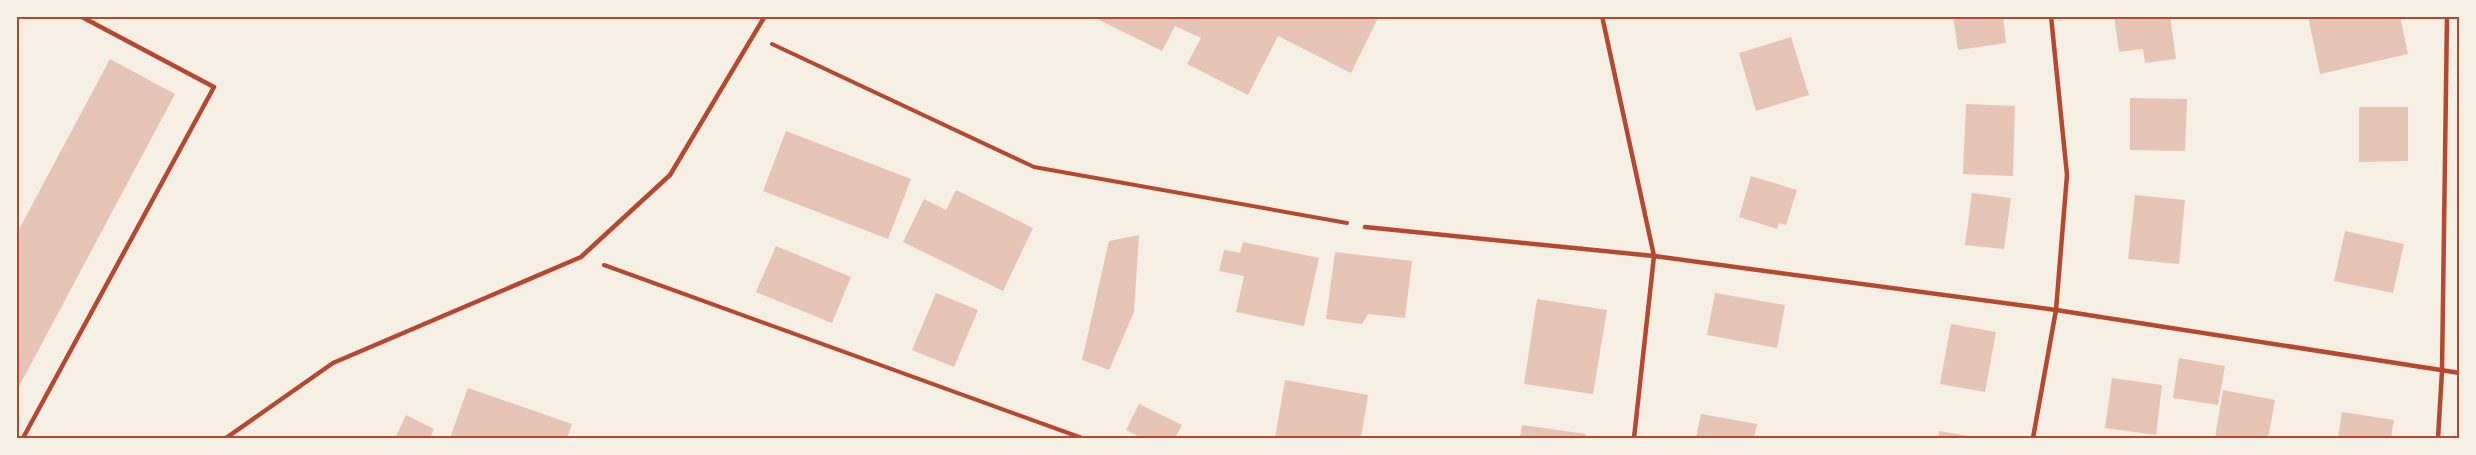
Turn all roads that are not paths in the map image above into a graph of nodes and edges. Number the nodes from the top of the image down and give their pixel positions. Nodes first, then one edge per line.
1 (80, 16) edge
2 (765, 16) edge
3 (1602, 16) edge
4 (2051, 16) edge
5 (2446, 16) edge
6 (1365, 227) road end
7 (1654, 255) junction
8 (2056, 310) junction
9 (2442, 371) junction
10 (2460, 373) edge
11 (23, 438) edge
12 (226, 438) edge
13 (1634, 438) edge
14 (2033, 438) edge
15 (2438, 438) edge

1 - 11 lane
2 - 12 lane
3 - 7 lane
4 - 8 lane
5 - 9 lane
6 - 7 lane
7 - 8 lane
7 - 13 lane
8 - 9 lane
8 - 14 lane
9 - 10 lane
9 - 15 lane

